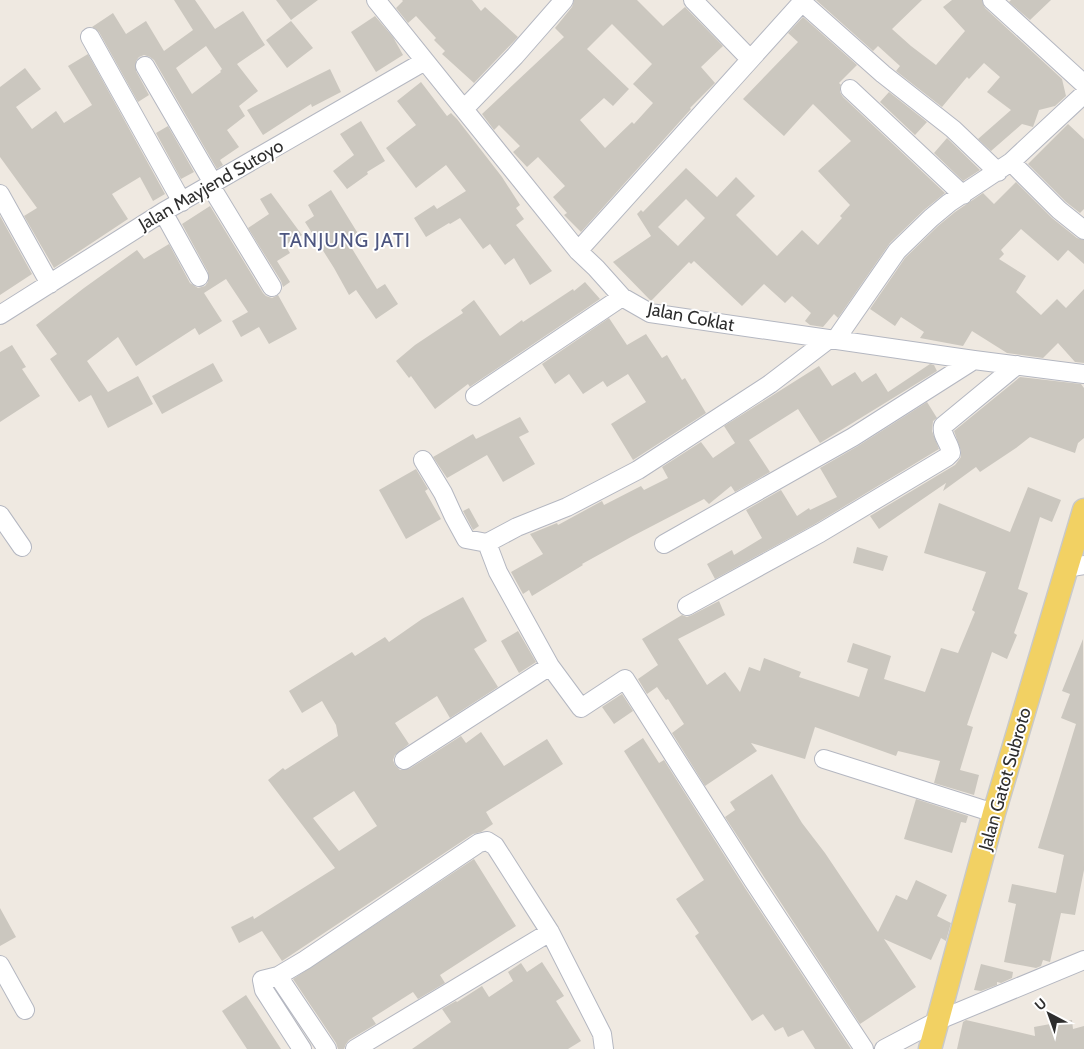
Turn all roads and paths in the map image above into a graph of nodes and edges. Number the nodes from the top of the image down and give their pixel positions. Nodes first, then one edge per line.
1 (376, 0) edge
2 (564, 0) edge
3 (693, 0) edge
4 (992, 0) edge
5 (803, 1) edge
6 (90, 37) dead end
7 (750, 59) junction
8 (424, 61) junction
9 (145, 66) dead end
10 (1084, 84) edge
11 (850, 89) dead end
12 (1084, 94) edge
13 (464, 109) junction
14 (1004, 167) junction
15 (212, 184) junction
16 (0, 194) edge
17 (963, 195) junction
18 (182, 202) junction
19 (163, 212) junction
20 (1084, 230) edge
21 (578, 251) junction
22 (199, 277) dead end
23 (50, 284) junction
24 (272, 287) dead end
25 (622, 297) junction
26 (0, 315) edge
27 (833, 339) junction
28 (974, 360) junction
29 (1017, 364) junction
30 (1084, 374) edge
31 (475, 396) dead end
32 (423, 460) dead end
33 (1084, 512) edge
34 (0, 515) edge
35 (487, 544) junction
36 (664, 544) dead end
37 (22, 548) dead end
38 (1076, 566) edge
39 (687, 606) dead end
40 (550, 666) junction
41 (824, 759) dead end
42 (404, 760) dead end
43 (994, 813) junction
44 (550, 932) junction
45 (1084, 960) edge
46 (0, 965) edge
47 (278, 976) junction
48 (25, 1010) dead end
49 (939, 1020) junction
50 (302, 1049) edge
51 (327, 1049) edge
52 (355, 1049) edge
53 (604, 1049) edge
54 (864, 1049) edge
55 (884, 1049) edge
56 (930, 1049) edge

1 - 8 street, Jalan Coklat
2 - 13 street
3 - 7 street
4 - 10 street
5 - 7 street
5 - 14 street
6 - 18 street
7 - 21 street
8 - 13 street, Jalan Coklat
8 - 15 street, Jalan Mayjend Sutoyo
9 - 15 street
11 - 17 street
12 - 14 street
13 - 21 street, Jalan Coklat
14 - 17 street
14 - 20 street
15 - 18 street, Jalan Mayjend Sutoyo
15 - 24 street
16 - 23 street
17 - 27 street
18 - 19 street, Jalan Mayjend Sutoyo
19 - 22 street
19 - 23 street, Jalan Mayjend Sutoyo
21 - 25 street, Jalan Coklat
23 - 26 street, Jalan Mayjend Sutoyo
25 - 27 street, Jalan Coklat
25 - 31 street
27 - 28 street, Jalan Coklat
27 - 35 street
28 - 29 street, Jalan Coklat
28 - 36 street
29 - 30 street, Jalan Coklat
29 - 39 street
32 - 35 street
33 - 38 main road, Jalan Gatot Subroto
34 - 37 street
35 - 40 street
38 - 43 main road, Jalan Gatot Subroto
40 - 42 street
40 - 54 street
41 - 43 street
43 - 49 main road, Jalan Gatot Subroto
44 - 47 street
44 - 52 street
44 - 53 street
45 - 49 street
46 - 48 street
47 - 50 street
47 - 51 street
49 - 55 street
49 - 56 main road, Jalan Gatot Subroto

